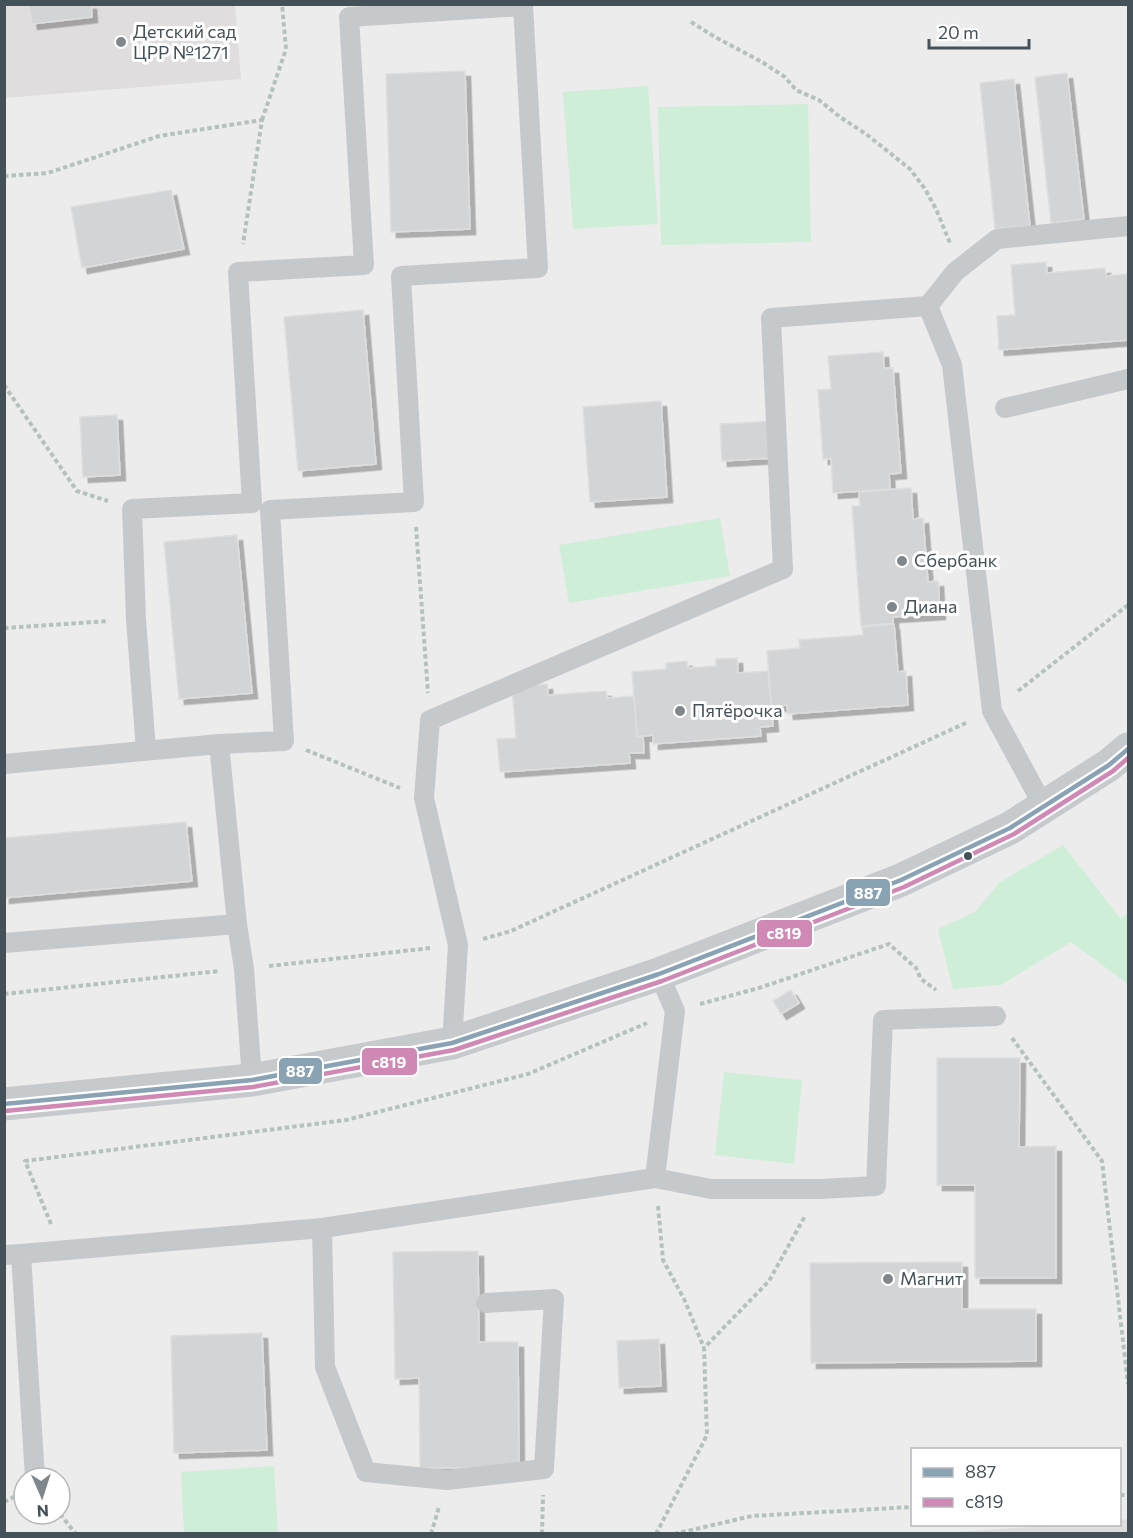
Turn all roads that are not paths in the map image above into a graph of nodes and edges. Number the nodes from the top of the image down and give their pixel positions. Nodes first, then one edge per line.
1 (527, 5) edge
2 (1128, 226) edge
3 (928, 306) junction
4 (1128, 379) edge
5 (1005, 408) dead end
6 (219, 744) junction
7 (1128, 749) edge
8 (146, 750) junction
9 (4, 764) edge
10 (1044, 807) junction
11 (237, 924) junction
12 (4, 943) edge
13 (659, 974) junction
14 (996, 1016) road end
15 (452, 1043) junction
16 (252, 1080) junction
17 (4, 1104) edge
18 (655, 1178) junction
19 (322, 1228) junction
20 (13, 1255) edge
21 (486, 1303) dead end
22 (34, 1466) edge

1 - 6 lane
1 - 8 lane
2 - 3 lane
3 - 10 lane
3 - 15 lane
4 - 5 lane
6 - 8 lane
6 - 11 lane
7 - 10 street
8 - 9 lane
10 - 13 street
11 - 12 lane
11 - 16 lane
13 - 15 street
13 - 18 lane
14 - 18 lane
15 - 16 street
16 - 17 street
18 - 19 lane
19 - 20 lane
19 - 21 lane
20 - 22 lane

